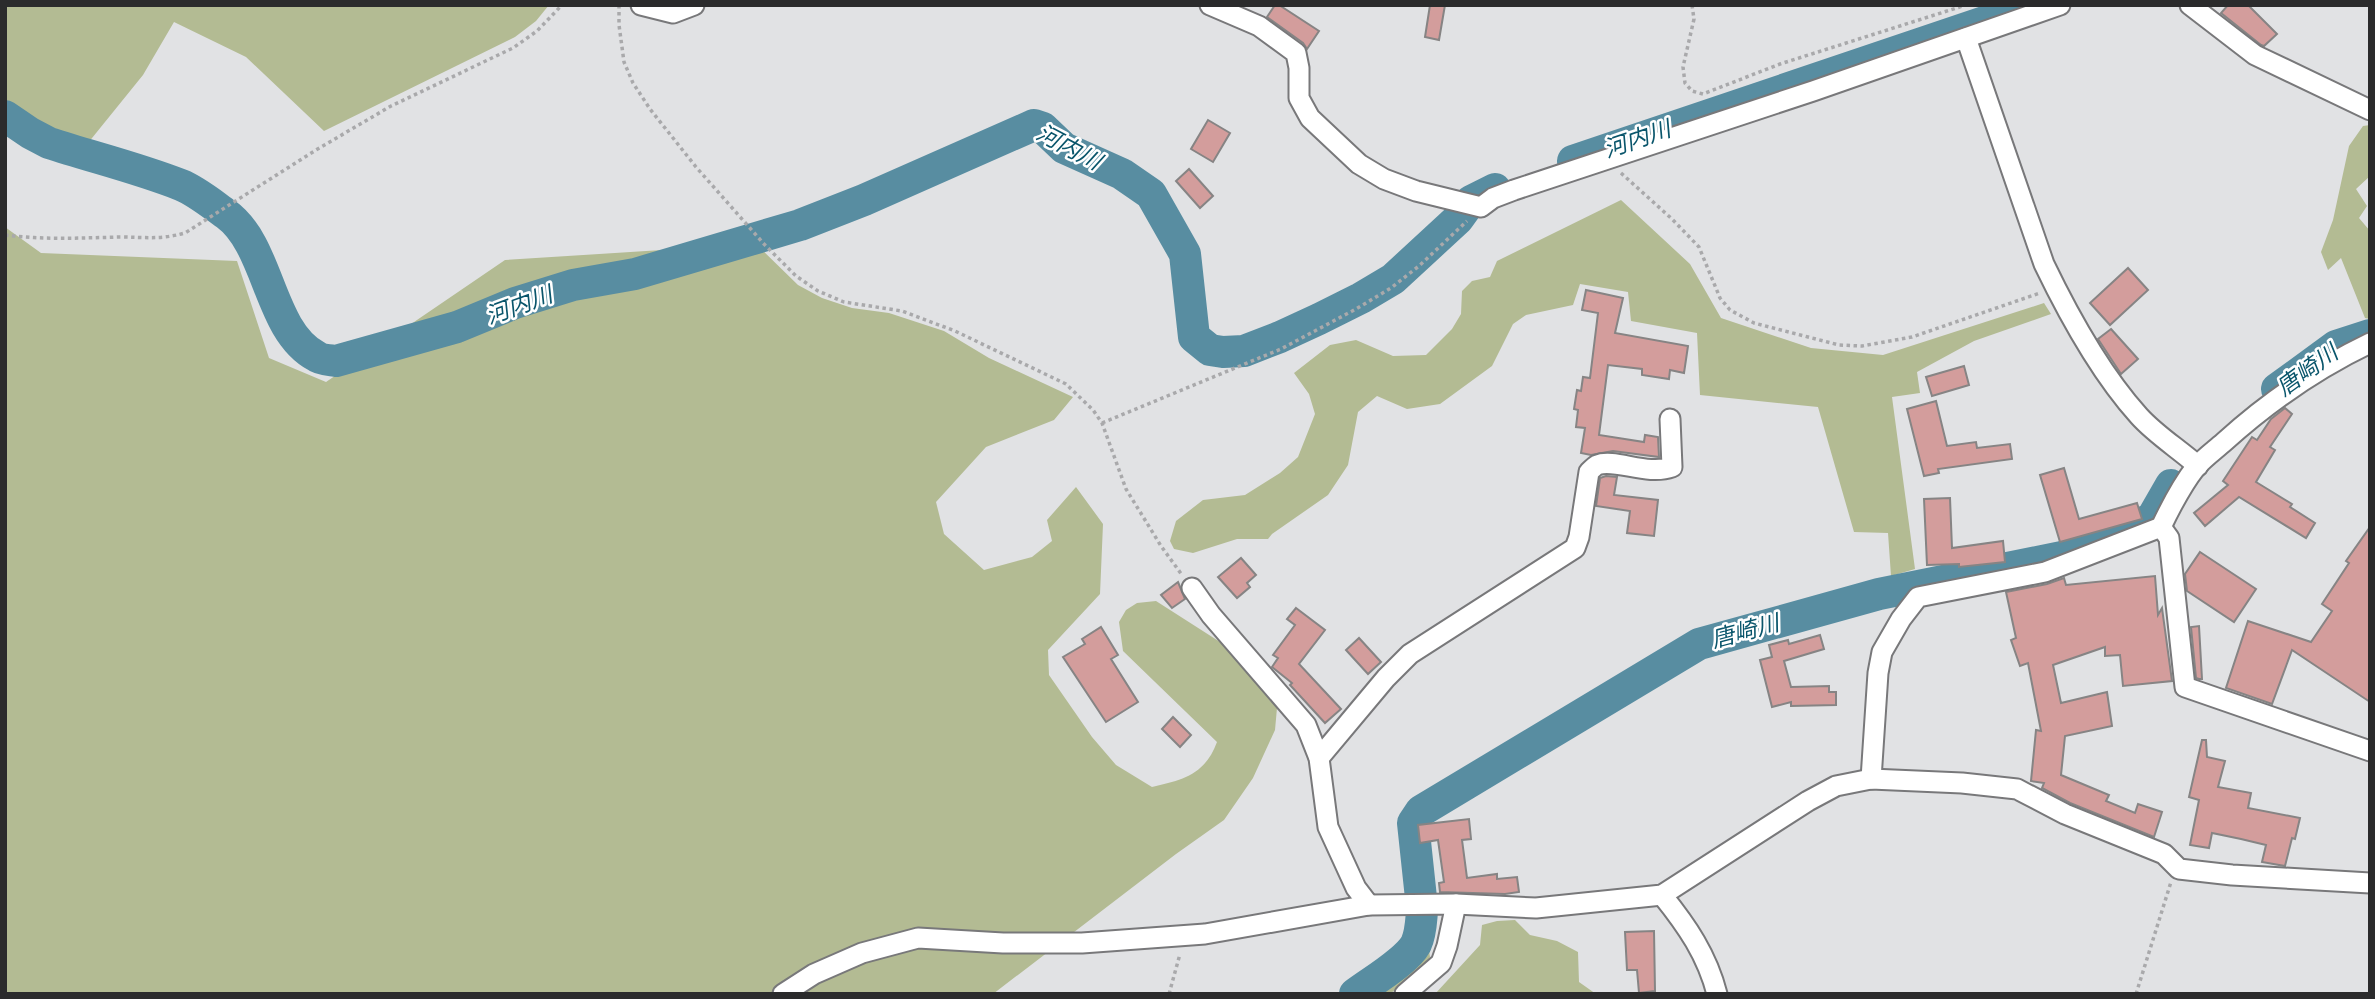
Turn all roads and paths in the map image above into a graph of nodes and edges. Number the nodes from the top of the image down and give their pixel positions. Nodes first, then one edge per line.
1 (562, 5) edge
2 (619, 5) edge
3 (641, 5) edge
4 (694, 5) edge
5 (1210, 5) edge
6 (1692, 5) edge
7 (1966, 5) edge
8 (2060, 5) edge
9 (2190, 5) edge
10 (1966, 38) junction
11 (2370, 110) edge
12 (1605, 159) junction
13 (1473, 205) junction
14 (5, 235) edge
15 (2055, 287) junction
16 (2370, 343) edge
17 (1670, 419) dead end
18 (1102, 423) junction
19 (2198, 466) junction
20 (2161, 527) junction
21 (1192, 588) joint
22 (2370, 751) edge
23 (1319, 758) junction
24 (1871, 779) junction
25 (2179, 869) junction
26 (2370, 883) edge
27 (1662, 895) junction
28 (1456, 904) junction
29 (1369, 905) junction
30 (1186, 935) junction
31 (783, 994) edge
32 (1169, 994) edge
33 (1405, 994) edge
34 (1717, 994) edge
35 (2136, 994) edge

1 - 14 path
2 - 18 path
3 - 4 street
5 - 13 street
6 - 7 path
8 - 10 street
9 - 11 street
10 - 12 street
10 - 15 street
12 - 13 street
12 - 15 path
13 - 18 path
15 - 19 street
16 - 19 street
17 - 23 street
18 - 21 path
19 - 20 street
20 - 22 street
20 - 24 street
21 - 23 street
23 - 29 street
24 - 25 street
24 - 27 street
25 - 26 street
25 - 35 path
27 - 28 street
27 - 34 street
28 - 29 street
28 - 33 street
29 - 30 street
30 - 31 street
30 - 32 path

